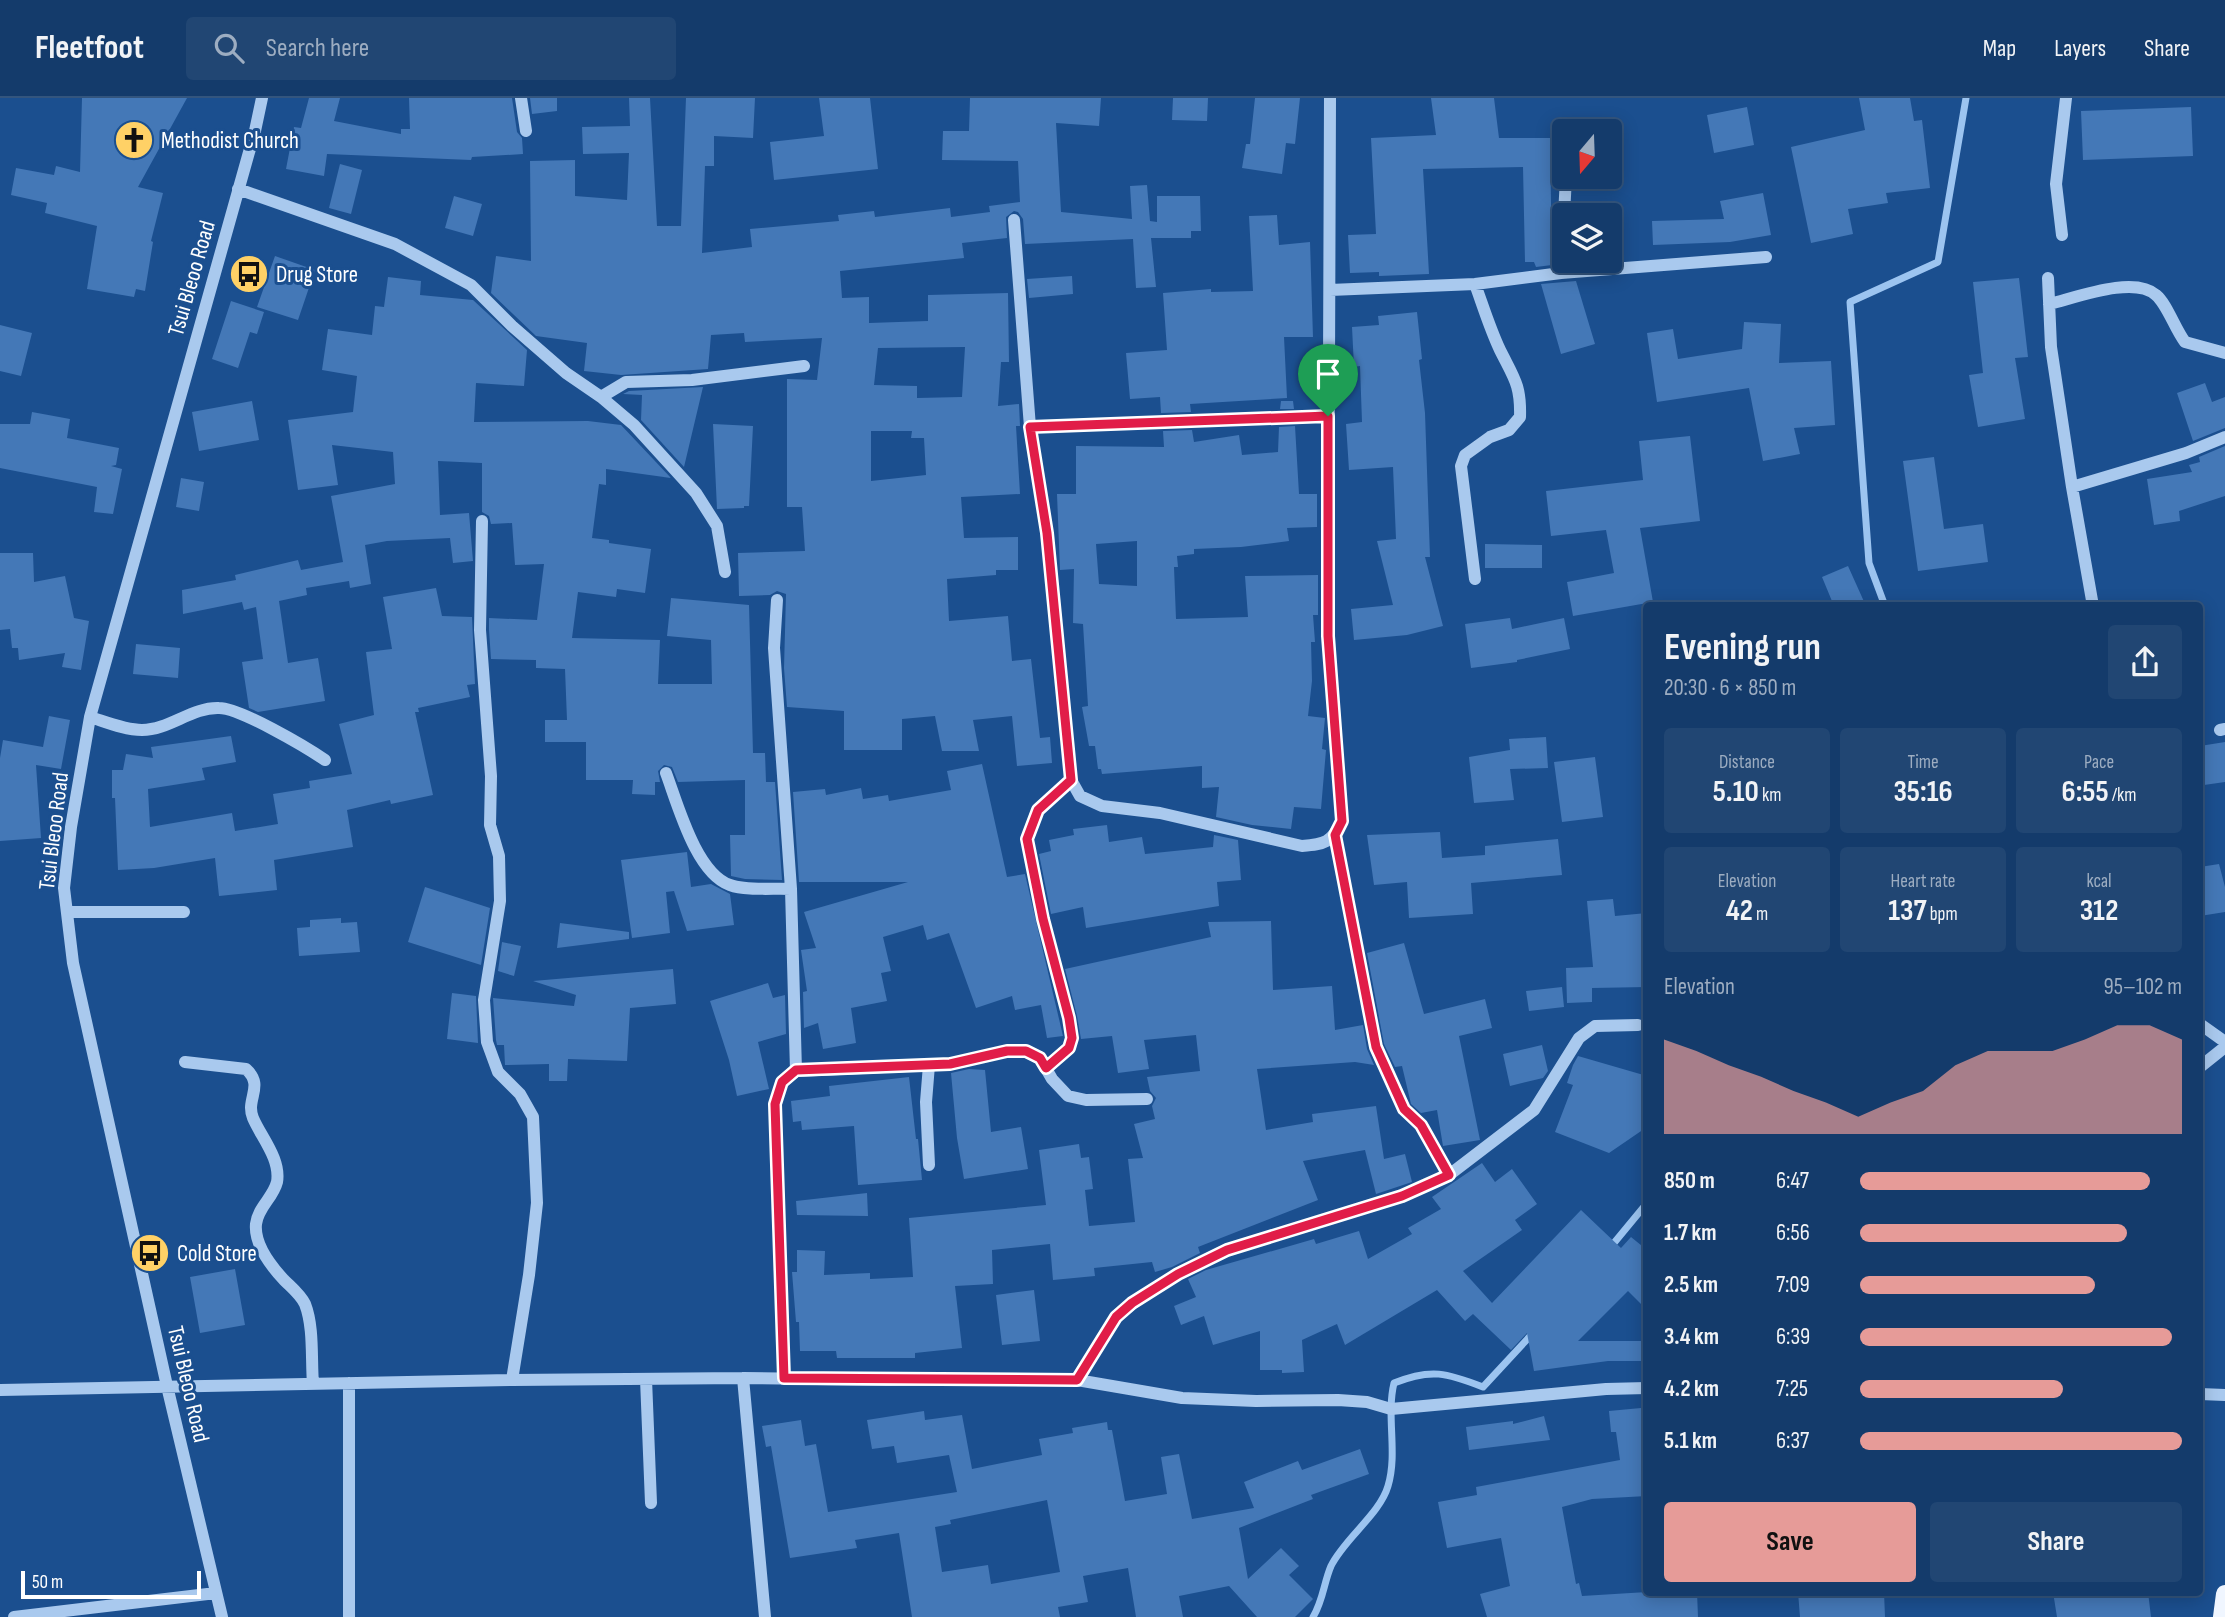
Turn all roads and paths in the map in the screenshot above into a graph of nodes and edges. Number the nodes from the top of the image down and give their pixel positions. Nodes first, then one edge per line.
1 (262, 98) edge
2 (521, 98) edge
3 (1330, 98) edge
4 (2066, 98) edge
5 (526, 131) dead end
6 (238, 189) junction
7 (1014, 220) dead end
8 (2062, 235) dead end
9 (1766, 257) dead end
10 (1622, 268) edge
11 (1561, 273) edge
12 (2048, 278) dead end
13 (1475, 284) junction
14 (1330, 290) junction
15 (2049, 304) junction
16 (2225, 353) edge
17 (804, 366) dead end
18 (601, 397) junction
19 (1328, 416) junction
20 (1030, 427) junction
21 (2225, 437) edge
22 (2072, 487) junction
23 (482, 521) dead end
24 (725, 572) dead end
25 (1475, 579) dead end
26 (778, 600) dead end
27 (2092, 602) edge
28 (90, 717) junction
29 (325, 760) dead end
30 (666, 773) dead end
31 (1071, 780) junction
32 (1335, 835) junction
33 (791, 889) junction
34 (67, 912) junction
35 (184, 912) dead end
36 (1638, 1025) dead end
37 (2203, 1027) edge
38 (2225, 1045) edge
39 (185, 1062) dead end
40 (2203, 1064) edge
41 (929, 1065) junction
42 (1046, 1068) junction
43 (796, 1070) junction
44 (1147, 1099) dead end
45 (929, 1165) dead end
46 (1449, 1175) junction
47 (743, 1378) junction
48 (784, 1378) junction
49 (646, 1379) junction
50 (512, 1380) junction
51 (1077, 1380) junction
52 (349, 1383) junction
53 (313, 1384) junction
54 (167, 1386) junction
55 (1643, 1388) edge
56 (0, 1390) edge
57 (2203, 1395) edge
58 (2225, 1395) edge
59 (652, 1503) dead end
60 (216, 1593) junction
61 (2225, 1594) edge
62 (14, 1617) edge
63 (222, 1617) edge
64 (349, 1617) edge
65 (765, 1617) edge
66 (2222, 1617) edge

1 - 6 street, Tsui Bleoo Road
2 - 5 street
3 - 14 street
4 - 8 street
6 - 18 street
6 - 28 street, Tsui Bleoo Road
7 - 20 street
9 - 10 street
11 - 13 street
12 - 15 street
13 - 14 street
13 - 25 street
14 - 19 street
15 - 16 street
15 - 22 street
17 - 18 street
18 - 24 street
19 - 20 street
19 - 32 street
20 - 31 street
21 - 22 street
22 - 27 street
23 - 50 street
26 - 33 street
28 - 29 street
28 - 34 street, Tsui Bleoo Road
30 - 33 street
31 - 32 street
31 - 42 street
32 - 46 street
33 - 43 street
34 - 35 street
34 - 54 street, Tsui Bleoo Road
36 - 46 street
37 - 38 street
38 - 40 street
39 - 53 street
41 - 42 street
41 - 43 street
41 - 45 street
42 - 44 street
43 - 48 street
46 - 51 street
47 - 48 street
47 - 49 street
47 - 65 street
48 - 51 street
49 - 50 street
49 - 59 street
50 - 52 street
51 - 55 street
52 - 53 street
52 - 64 street
53 - 54 street
54 - 56 street
54 - 60 street, Tsui Bleoo Road
57 - 58 street
60 - 62 street
60 - 63 street, Tsui Bleoo Road
61 - 66 main road

